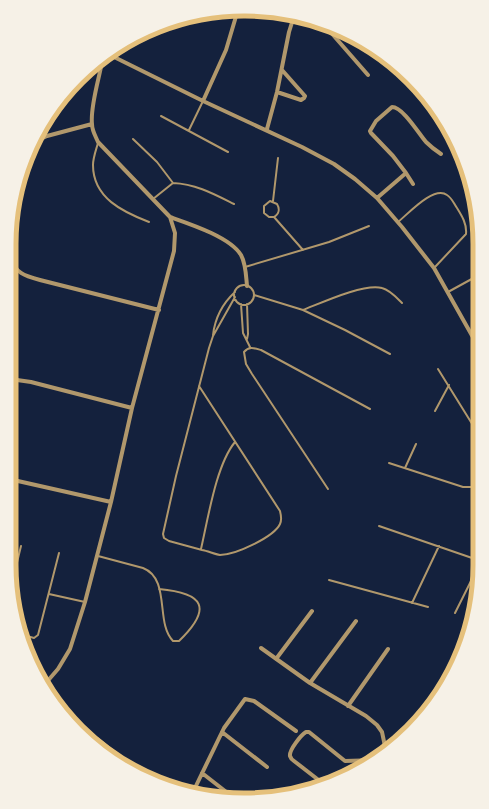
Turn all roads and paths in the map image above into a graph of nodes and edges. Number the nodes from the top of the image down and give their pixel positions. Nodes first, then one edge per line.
1 (235, 16) edge
2 (292, 21) edge
3 (331, 33) edge
4 (116, 58) edge
5 (101, 67) edge
6 (282, 70) junction
7 (368, 75) dead end
8 (277, 92) junction
9 (203, 101) junction
10 (162, 116) dead end
11 (92, 124) junction
12 (189, 130) junction
13 (266, 130) junction
14 (43, 137) edge
15 (133, 139) dead end
16 (98, 142) junction
17 (228, 152) dead end
18 (440, 154) dead end
19 (278, 158) dead end
20 (406, 173) junction
21 (173, 183) junction
22 (413, 184) dead end
23 (377, 198) junction
24 (153, 199) junction
25 (273, 201) junction
26 (234, 204) dead end
27 (170, 217) junction
28 (274, 217) junction
29 (148, 222) dead end
30 (398, 222) junction
31 (369, 226) dead end
32 (302, 250) junction
33 (245, 267) junction
34 (434, 268) junction
35 (16, 269) edge
36 (473, 278) edge
37 (247, 286) junction
38 (235, 291) junction
39 (447, 292) junction
40 (254, 295) junction
41 (235, 298) junction
42 (402, 303) dead end
43 (241, 304) junction
44 (247, 304) junction
45 (159, 310) junction
46 (303, 310) junction
47 (213, 336) junction
48 (473, 338) edge
49 (247, 339) junction
50 (250, 348) junction
51 (390, 354) dead end
52 (438, 369) dead end
53 (16, 379) edge
54 (449, 385) junction
55 (199, 386) junction
56 (132, 408) junction
57 (370, 409) dead end
58 (435, 411) dead end
59 (473, 425) edge
60 (234, 442) junction
61 (416, 444) dead end
62 (389, 463) dead end
63 (405, 468) junction
64 (16, 480) edge
65 (473, 487) edge
66 (328, 489) dead end
67 (110, 502) junction
68 (379, 526) dead end
69 (21, 546) dead end
70 (439, 546) junction
71 (201, 549) junction
72 (59, 554) dead end
73 (97, 556) junction
74 (473, 558) edge
75 (16, 567) edge
76 (473, 577) edge
77 (329, 580) dead end
78 (160, 589) junction
79 (49, 594) junction
80 (85, 602) junction
81 (412, 602) junction
82 (428, 607) dead end
83 (312, 611) dead end
84 (455, 613) dead end
85 (356, 621) dead end
86 (28, 637) edge
87 (261, 648) dead end
88 (388, 649) dead end
89 (276, 659) junction
90 (48, 681) edge
91 (310, 682) junction
92 (348, 706) junction
93 (296, 731) dead end
94 (222, 732) junction
95 (101, 742) edge
96 (385, 745) edge
97 (109, 749) edge
98 (361, 760) edge
99 (267, 767) dead end
100 (202, 773) junction
101 (320, 780) edge
102 (195, 788) edge
103 (227, 793) edge

1 - 9 street
2 - 6 street
3 - 7 street
4 - 9 street
5 - 11 street
6 - 8 street
6 - 8 street
8 - 13 street
9 - 12 lane
9 - 13 street
10 - 12 lane
11 - 14 street
11 - 16 street
12 - 17 lane
13 - 23 street
15 - 21 lane
16 - 24 street
16 - 29 lane
18 - 20 street
19 - 25 lane
20 - 22 street
20 - 23 street
21 - 24 lane
21 - 26 lane
23 - 30 street
24 - 27 street
25 - 28 lane
25 - 28 lane
27 - 33 street
27 - 45 street
28 - 32 lane
30 - 34 street
30 - 34 lane
31 - 32 lane
32 - 33 lane
33 - 37 street
34 - 39 street
35 - 45 street
36 - 39 lane
37 - 38 lane
37 - 40 lane
38 - 41 lane
38 - 47 lane
39 - 48 street
40 - 44 lane
40 - 46 lane
41 - 43 lane
41 - 47 lane
42 - 46 lane
43 - 44 lane
43 - 49 lane
44 - 49 lane
45 - 56 street
46 - 51 lane
47 - 55 lane
49 - 50 lane
50 - 57 lane
50 - 66 lane
52 - 54 lane
53 - 56 street
54 - 58 lane
54 - 59 lane
55 - 60 lane
55 - 71 lane
56 - 67 street
60 - 71 lane
60 - 71 lane
61 - 63 lane
62 - 63 lane
63 - 65 lane
64 - 67 street
67 - 73 street
68 - 70 lane
69 - 75 lane
70 - 74 lane
70 - 81 lane
72 - 79 lane
73 - 78 lane
73 - 80 street
76 - 84 lane
77 - 81 lane
78 - 78 lane
79 - 80 lane
79 - 86 lane
80 - 90 street
81 - 82 lane
83 - 89 street
85 - 91 street
87 - 89 street
88 - 92 street
89 - 91 street
91 - 92 street
92 - 96 street
93 - 94 street
94 - 99 street
94 - 100 street
95 - 97 street
98 - 101 street
100 - 102 street
100 - 103 street

